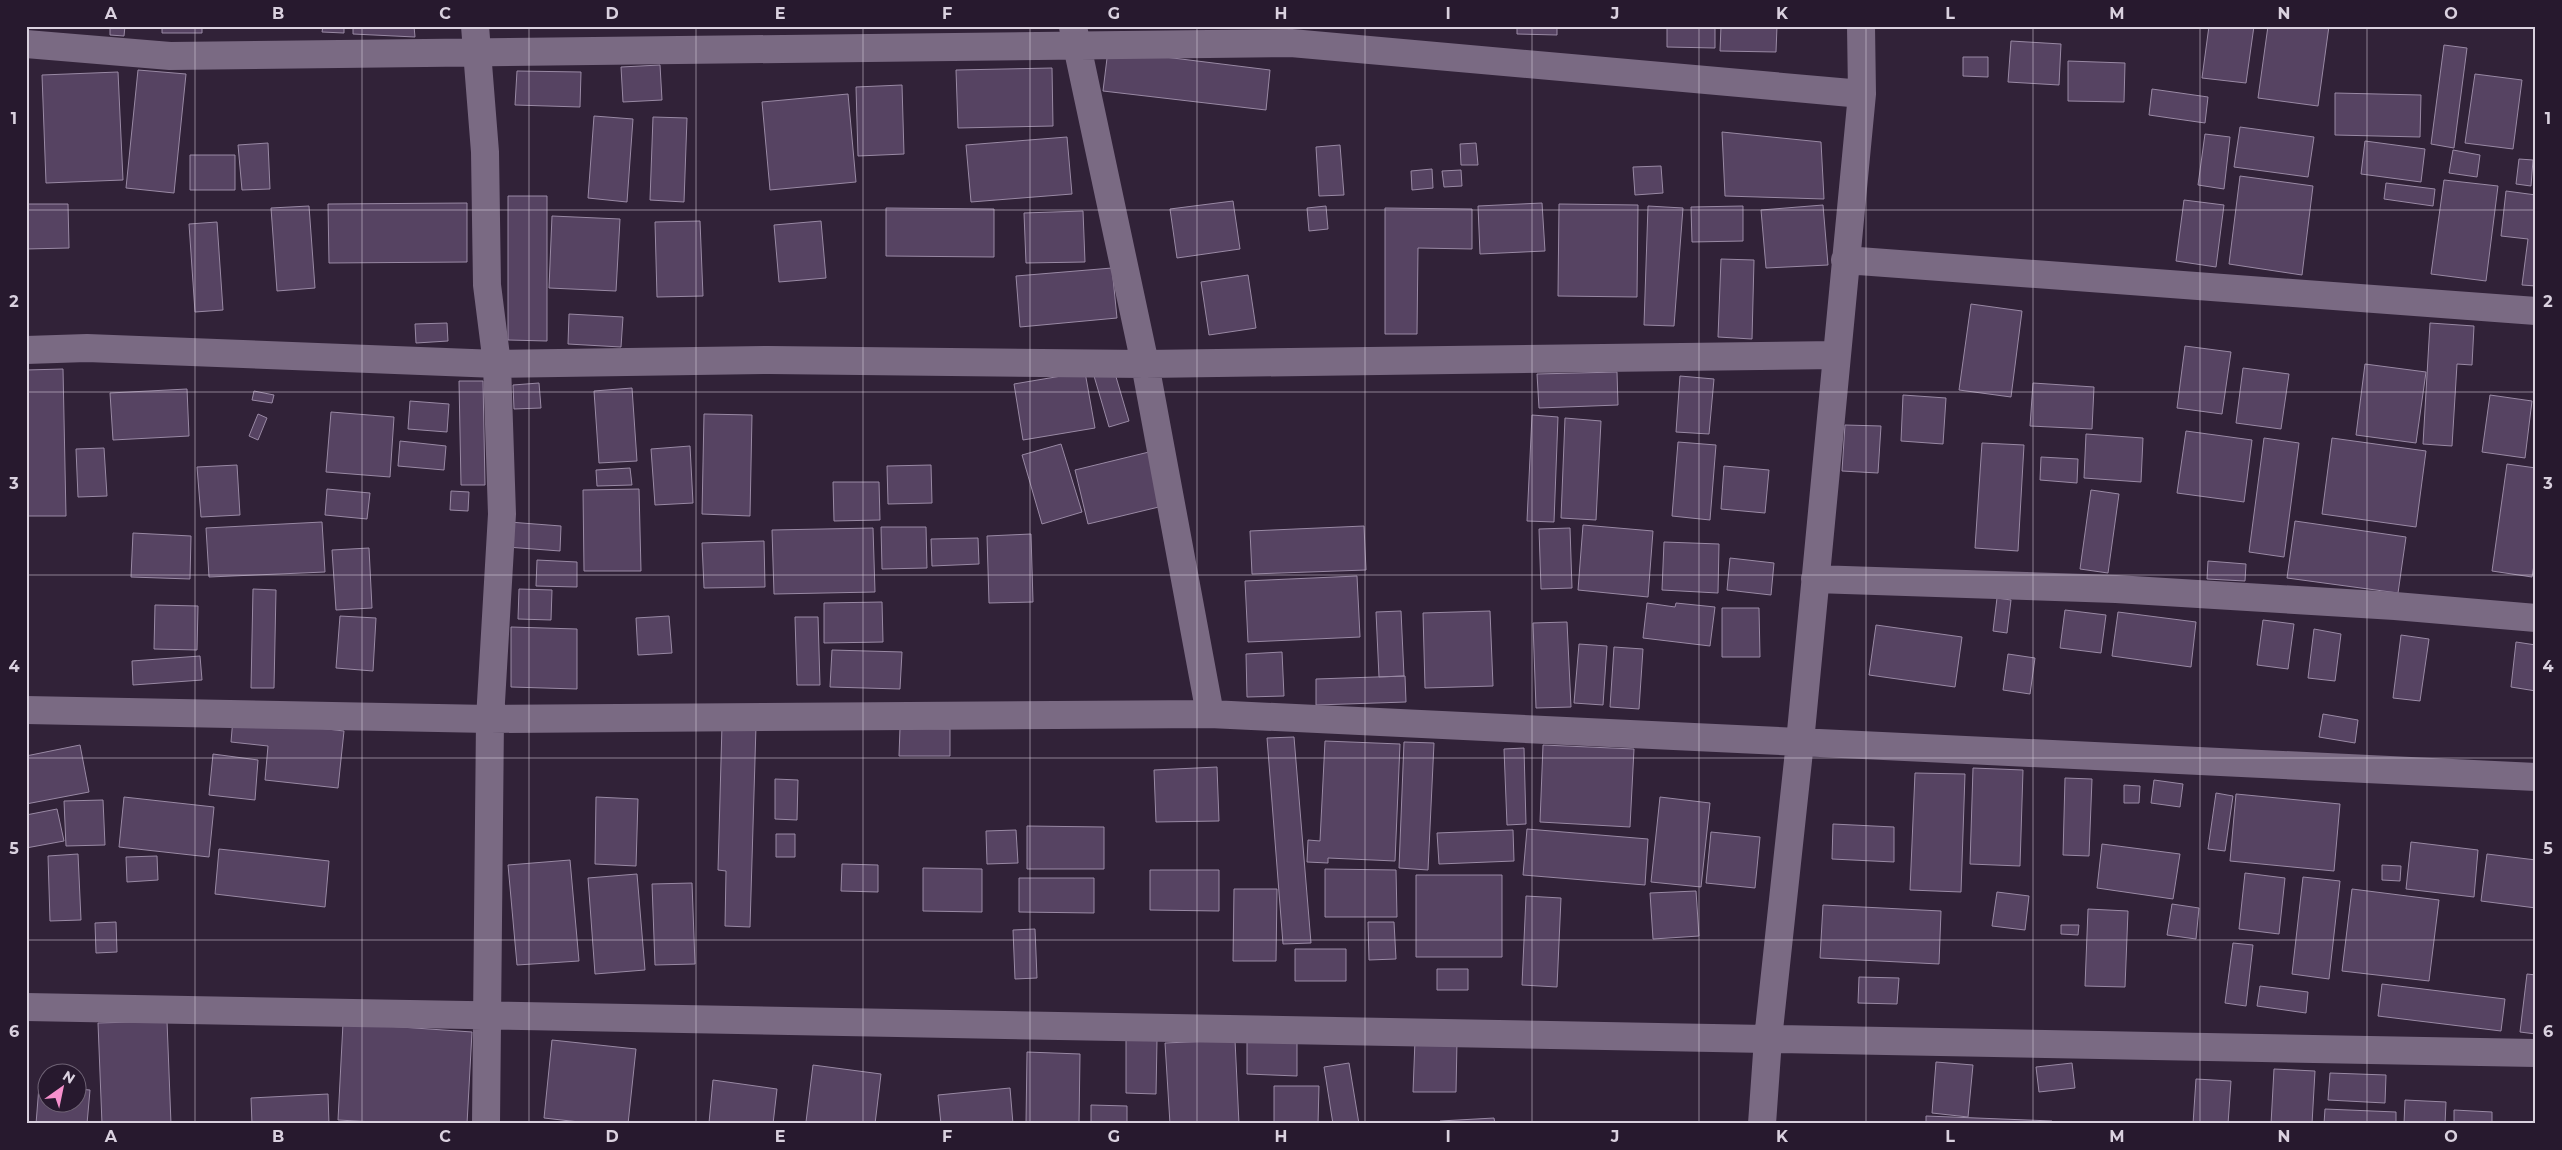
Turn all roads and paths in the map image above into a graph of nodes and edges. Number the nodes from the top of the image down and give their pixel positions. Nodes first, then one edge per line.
1 (1862, 26) edge
2 (1076, 35) edge
3 (475, 39) edge
4 (26, 44) edge
5 (1862, 94) junction
6 (1845, 260) junction
7 (2536, 311) edge
8 (26, 350) edge
9 (1836, 355) junction
10 (497, 364) junction
11 (1145, 364) junction
12 (1815, 579) junction
13 (2536, 618) edge
14 (26, 710) edge
15 (1210, 714) junction
16 (490, 719) junction
17 (1800, 742) junction
18 (2536, 777) edge
19 (26, 1007) edge
20 (486, 1016) junction
21 (1768, 1039) junction
22 (2536, 1054) edge
23 (486, 1124) edge
24 (1762, 1124) edge

1 - 5 street
2 - 3 street
2 - 5 street
2 - 11 street
3 - 4 street
3 - 10 street
5 - 6 street
6 - 7 street
6 - 9 street
8 - 10 street
9 - 11 street
9 - 12 street
10 - 11 street
10 - 16 street
11 - 15 street
12 - 13 street
12 - 17 street
14 - 16 street
15 - 16 street
15 - 17 street
16 - 20 street
17 - 18 street
17 - 21 street
19 - 20 street
20 - 21 street
20 - 23 street
21 - 22 street
21 - 24 street

